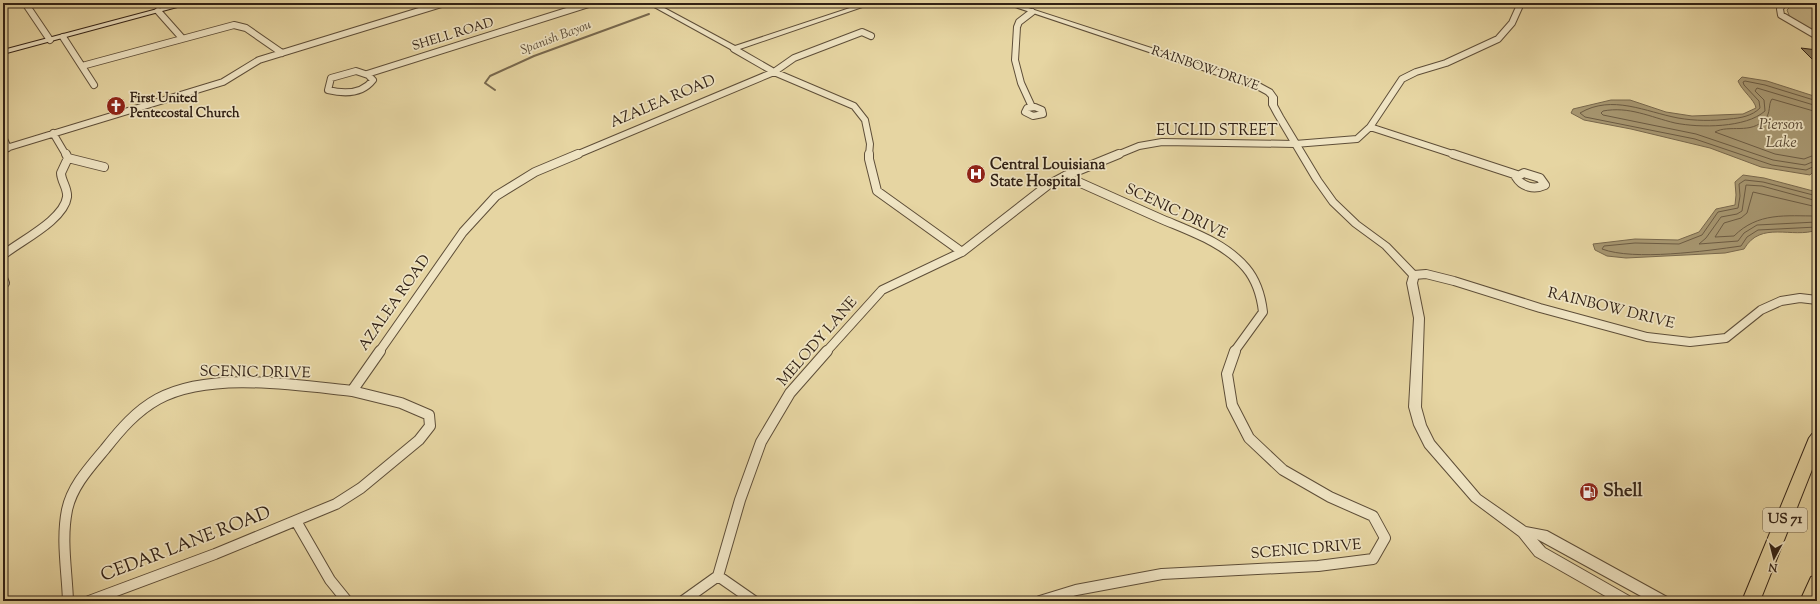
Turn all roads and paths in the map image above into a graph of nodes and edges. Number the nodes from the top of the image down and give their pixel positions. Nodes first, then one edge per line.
1 (25, 3) edge
2 (188, 3) edge
3 (445, 3) edge
4 (592, 3) edge
5 (650, 3) edge
6 (871, 3) edge
7 (1006, 3) edge
8 (1521, 3) edge
9 (1783, 3) edge
10 (158, 11) junction
11 (1032, 12) junction
12 (1817, 35) edge
13 (871, 36) dead end
14 (63, 37) junction
15 (182, 38) junction
16 (50, 40) junction
17 (734, 49) junction
18 (3, 52) edge
19 (282, 53) junction
20 (82, 66) junction
21 (774, 72) junction
22 (367, 74) junction
23 (94, 85) dead end
24 (1032, 107) dead end
25 (1370, 127) junction
26 (53, 134) junction
27 (3, 138) edge
28 (1295, 144) junction
29 (5, 148) edge
30 (68, 158) junction
31 (104, 167) dead end
32 (1517, 175) dead end
33 (1066, 176) junction
34 (962, 252) junction
35 (3, 255) edge
36 (1414, 275) junction
37 (1817, 300) edge
38 (352, 391) junction
39 (1817, 438) edge
40 (296, 521) junction
41 (1523, 532) junction
42 (718, 576) junction
43 (1817, 582) edge
44 (68, 601) edge
45 (89, 601) edge
46 (347, 601) edge
47 (682, 601) edge
48 (754, 601) edge
49 (1040, 601) edge
50 (1626, 601) edge
51 (1662, 601) edge
52 (1751, 601) edge
53 (1809, 601) edge

1 - 16 street
2 - 10 main road
3 - 19 street
4 - 22 street, SHELL ROAD
5 - 17 street
6 - 17 street
7 - 11 street, RAINBOW DRIVE
8 - 25 street, EUCLID STREET
9 - 12 street
10 - 14 main road
10 - 15 street
11 - 24 street
11 - 28 street, RAINBOW DRIVE
13 - 21 street, AZALEA ROAD
14 - 16 main road
14 - 20 street
15 - 19 street
15 - 20 street
16 - 18 main road
17 - 21 street
19 - 26 street
20 - 23 street
21 - 34 street
21 - 38 street, AZALEA ROAD
22 - 22 street, SHELL ROAD
25 - 28 street, EUCLID STREET
25 - 32 street
26 - 29 street
26 - 30 street
27 - 29 street
28 - 33 street, EUCLID STREET
28 - 36 street, RAINBOW DRIVE
30 - 31 street
30 - 35 street
33 - 34 street, MELODY LANE
33 - 49 street, SCENIC DRIVE
34 - 42 street, MELODY LANE
36 - 37 street, RAINBOW DRIVE
36 - 41 street
38 - 40 street
38 - 44 street, SCENIC DRIVE
39 - 52 highway, US 71
40 - 45 street, CEDAR LANE ROAD
40 - 46 street
41 - 50 street
41 - 51 street
42 - 47 street
42 - 48 street
43 - 53 highway

